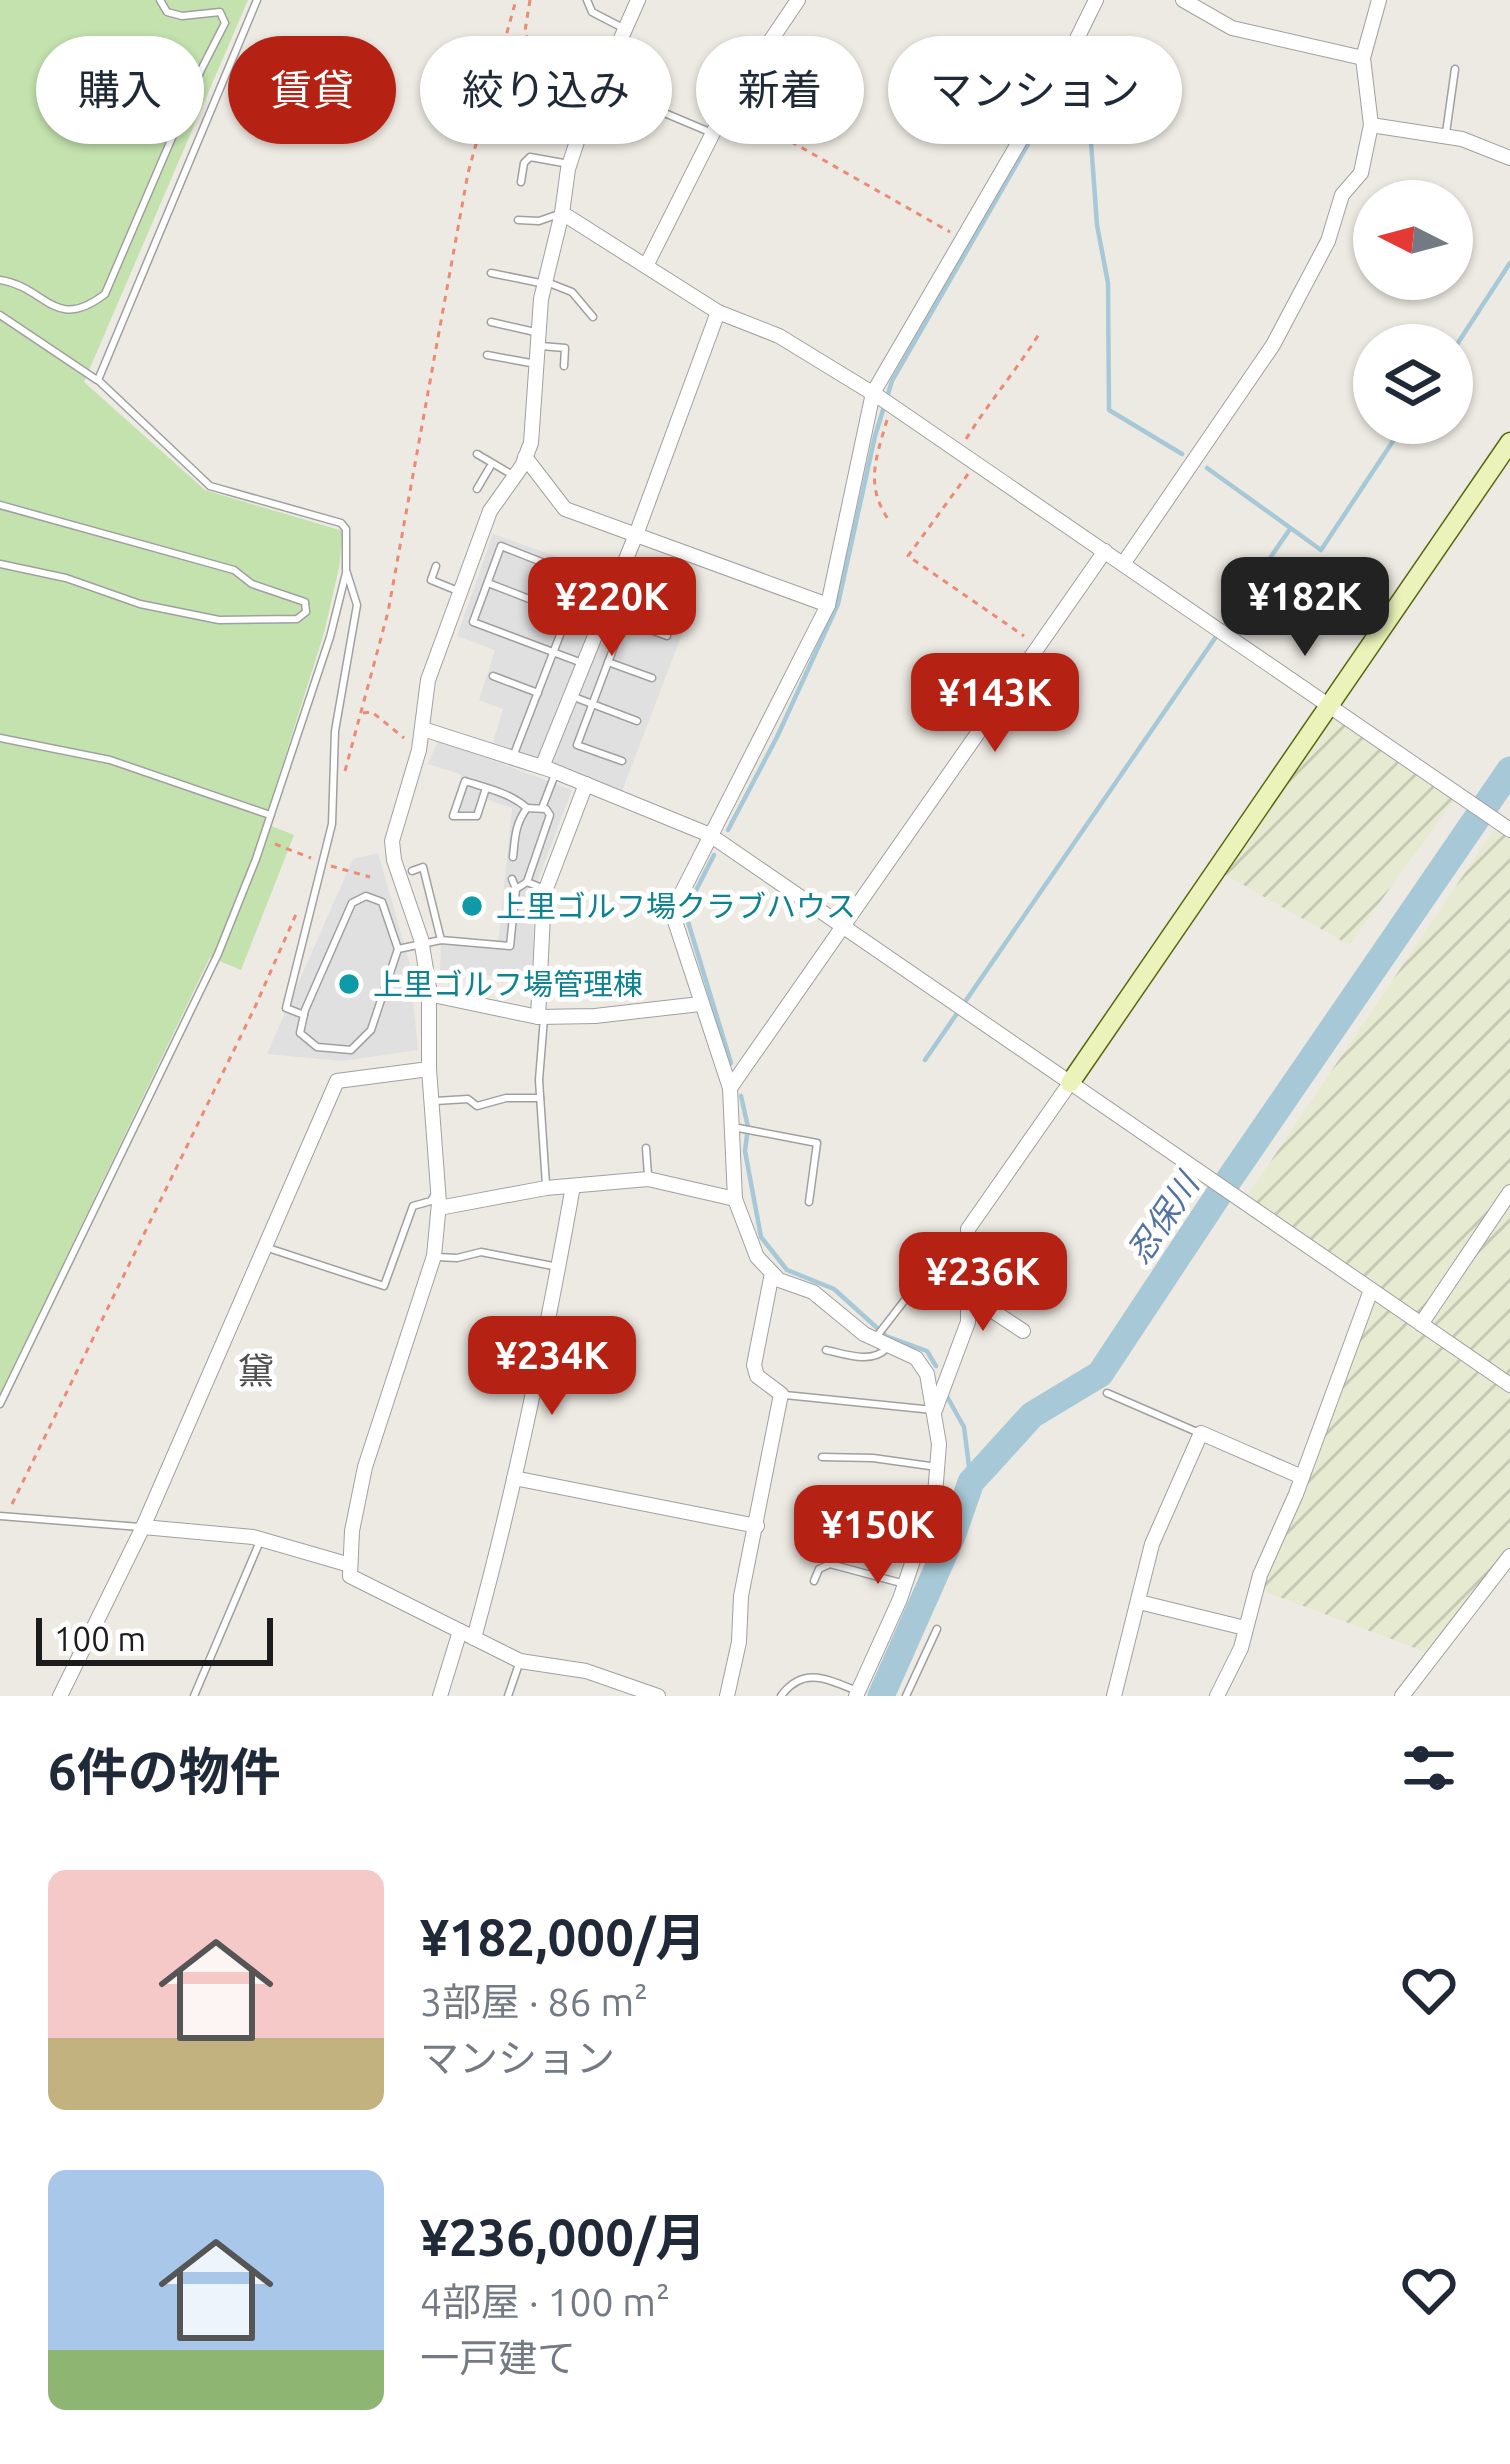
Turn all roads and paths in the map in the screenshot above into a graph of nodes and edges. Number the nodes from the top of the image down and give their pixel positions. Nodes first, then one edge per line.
1 (160, 0) edge
2 (257, 0) edge
3 (516, 0) edge
4 (530, 0) edge
5 (586, 0) edge
6 (638, 0) edge
7 (798, 0) edge
8 (1096, 0) edge
9 (1183, 0) edge
10 (1379, 0) edge
11 (624, 29) junction
12 (526, 35) edge
13 (621, 36) edge
14 (774, 36) edge
15 (1363, 58) junction
16 (1455, 69) dead end
17 (1371, 125) junction
18 (1446, 136) junction
19 (577, 144) edge
20 (708, 144) edge
21 (796, 144) edge
22 (1510, 158) edge
23 (569, 164) junction
24 (521, 182) dead end
25 (562, 213) junction
26 (518, 220) dead end
27 (963, 239) junction
28 (646, 266) junction
29 (490, 273) dead end
30 (0, 280) edge
31 (545, 283) junction
32 (718, 312) junction
33 (0, 315) edge
34 (593, 317) dead end
35 (491, 322) dead end
36 (1040, 334) dead end
37 (537, 339) junction
38 (487, 355) dead end
39 (536, 364) junction
40 (564, 366) dead end
41 (100, 382) junction
42 (872, 393) junction
43 (891, 405) junction
44 (1510, 442) edge
45 (958, 451) junction
46 (477, 454) dead end
47 (526, 457) junction
48 (976, 463) junction
49 (491, 465) junction
50 (515, 475) junction
51 (477, 489) dead end
52 (0, 505) edge
53 (888, 520) dead end
54 (637, 532) junction
55 (1105, 551) junction
56 (0, 564) edge
57 (1124, 564) junction
58 (436, 566) dead end
59 (346, 570) junction
60 (488, 584) junction
61 (461, 592) junction
62 (828, 605) junction
63 (568, 614) junction
64 (668, 636) dead end
65 (1029, 640) dead end
66 (554, 652) junction
67 (608, 662) junction
68 (584, 663) junction
69 (493, 676) dead end
70 (652, 678) dead end
71 (538, 693) junction
72 (570, 696) junction
73 (592, 704) junction
74 (1329, 706) junction
75 (361, 714) junction
76 (637, 721) dead end
77 (423, 729) junction
78 (0, 738) edge
79 (419, 750) junction
80 (513, 758) junction
81 (622, 761) dead end
82 (549, 770) junction
83 (344, 778) dead end
84 (586, 784) junction
85 (486, 788) junction
86 (527, 808) junction
87 (542, 808) junction
88 (270, 815) junction
89 (1503, 825) edge
90 (710, 835) junction
91 (513, 857) dead end
92 (412, 871) dead end
93 (512, 879) dead end
94 (527, 882) junction
95 (516, 890) junction
96 (545, 890) junction
97 (302, 903) dead end
98 (843, 930) junction
99 (441, 940) junction
100 (422, 944) junction
101 (398, 949) junction
102 (428, 994) junction
103 (700, 1004) junction
104 (304, 1015) junction
105 (541, 1017) junction
106 (428, 1069) junction
107 (1070, 1083) junction
108 (730, 1088) junction
109 (540, 1099) junction
110 (431, 1102) junction
111 (730, 1126) junction
112 (646, 1148) dead end
113 (649, 1179) junction
114 (573, 1186) junction
115 (546, 1188) junction
116 (438, 1190) junction
117 (1510, 1192) edge
118 (735, 1199) junction
119 (809, 1202) dead end
120 (439, 1208) junction
121 (264, 1247) junction
122 (969, 1253) junction
123 (434, 1256) junction
124 (558, 1267) junction
125 (772, 1273) junction
126 (1371, 1290) junction
127 (970, 1296) junction
128 (1421, 1324) junction
129 (1024, 1331) dead end
130 (882, 1343) junction
131 (826, 1350) dead end
132 (1510, 1385) edge
133 (1107, 1393) dead end
134 (781, 1394) junction
135 (0, 1404) edge
136 (935, 1410) junction
137 (1201, 1433) junction
138 (822, 1457) dead end
139 (938, 1467) junction
140 (1302, 1477) junction
141 (514, 1478) junction
142 (3, 1517) edge
143 (822, 1519) dead end
144 (758, 1526) junction
145 (143, 1528) junction
146 (921, 1537) junction
147 (261, 1539) junction
148 (1510, 1556) edge
149 (350, 1565) junction
150 (814, 1581) dead end
151 (904, 1584) junction
152 (1139, 1602) junction
153 (1245, 1628) junction
154 (937, 1629) dead end
155 (467, 1635) junction
156 (520, 1661) junction
157 (857, 1694) edge
158 (60, 1696) edge
159 (196, 1696) edge
160 (440, 1696) edge
161 (508, 1696) edge
162 (658, 1696) edge
163 (727, 1696) edge
164 (781, 1696) edge
165 (906, 1696) edge
166 (1114, 1696) edge
167 (1216, 1696) edge
168 (1402, 1696) edge

1 - 30 lane
2 - 41 lane
3 - 75 path
4 - 12 path
5 - 11 lane
6 - 11 street
7 - 14 street
8 - 27 street
9 - 15 street
10 - 15 street
11 - 13 street
15 - 17 street
16 - 18 lane
17 - 18 street
17 - 57 street
18 - 22 street
19 - 23 street
20 - 28 street
21 - 27 path
23 - 24 lane
23 - 25 street
25 - 26 lane
25 - 28 street
25 - 31 street
27 - 42 street
28 - 32 street
29 - 31 lane
31 - 34 lane
31 - 37 street
32 - 42 street
32 - 54 street
33 - 41 lane
35 - 37 lane
36 - 45 path
37 - 39 street
37 - 40 lane
38 - 39 lane
39 - 47 street
41 - 59 lane
42 - 43 street
42 - 62 street
43 - 45 street
43 - 53 path
44 - 74 street
45 - 48 street
46 - 49 lane
47 - 50 street
47 - 54 street
48 - 55 street
48 - 65 path
49 - 50 lane
49 - 51 lane
50 - 61 street
52 - 56 lane
54 - 62 street
54 - 68 street
55 - 57 street
55 - 98 street
57 - 74 street
58 - 61 lane
59 - 88 lane
59 - 104 lane
60 - 63 lane
60 - 63 lane
60 - 66 lane
61 - 77 street
62 - 90 street
63 - 66 lane
64 - 67 lane
66 - 68 lane
66 - 71 lane
67 - 70 lane
67 - 73 lane
68 - 72 street
69 - 71 lane
71 - 80 lane
72 - 73 lane
72 - 82 street
73 - 76 lane
73 - 81 lane
74 - 89 street
74 - 107 street
75 - 79 path
75 - 83 path
77 - 79 street
77 - 80 street
78 - 88 lane
79 - 100 street
80 - 82 street
82 - 84 street
82 - 87 lane
84 - 90 street
84 - 96 street
85 - 85 lane
85 - 86 lane
86 - 87 lane
86 - 91 lane
87 - 94 lane
88 - 135 lane
90 - 98 street
90 - 103 street
92 - 99 lane
93 - 95 lane
94 - 95 lane
94 - 96 lane
95 - 99 lane
96 - 105 street
97 - 142 path
98 - 107 street
98 - 108 street
99 - 100 lane
100 - 101 lane
100 - 102 street
101 - 104 lane
101 - 104 lane
102 - 105 street
102 - 106 street
103 - 105 street
103 - 108 street
105 - 109 lane
106 - 110 street
106 - 121 street
107 - 122 street
107 - 126 street
108 - 111 street
109 - 110 lane
109 - 115 lane
110 - 116 street
111 - 118 street
111 - 119 lane
112 - 113 lane
113 - 114 street
113 - 118 street
114 - 115 street
114 - 124 street
115 - 120 street
116 - 120 street
116 - 121 lane
117 - 128 street
118 - 125 street
120 - 123 street
121 - 145 street
122 - 127 street
122 - 130 lane
123 - 124 lane
123 - 149 street
124 - 141 street
125 - 130 street
125 - 134 street
126 - 128 street
126 - 140 street
127 - 129 street
127 - 136 street
128 - 132 street
130 - 131 lane
130 - 136 street
133 - 137 lane
134 - 136 lane
134 - 144 street
136 - 139 street
137 - 140 street
137 - 152 street
138 - 139 lane
139 - 146 street
140 - 153 street
141 - 144 street
141 - 155 street
142 - 145 lane
143 - 146 lane
144 - 163 street
145 - 147 street
145 - 158 street
146 - 151 street
147 - 149 street
147 - 159 lane
148 - 168 street
149 - 155 street
150 - 151 lane
151 - 157 street
152 - 153 street
152 - 166 street
153 - 167 street
154 - 165 lane
155 - 156 street
155 - 160 street
156 - 161 lane
156 - 162 street
157 - 164 lane

